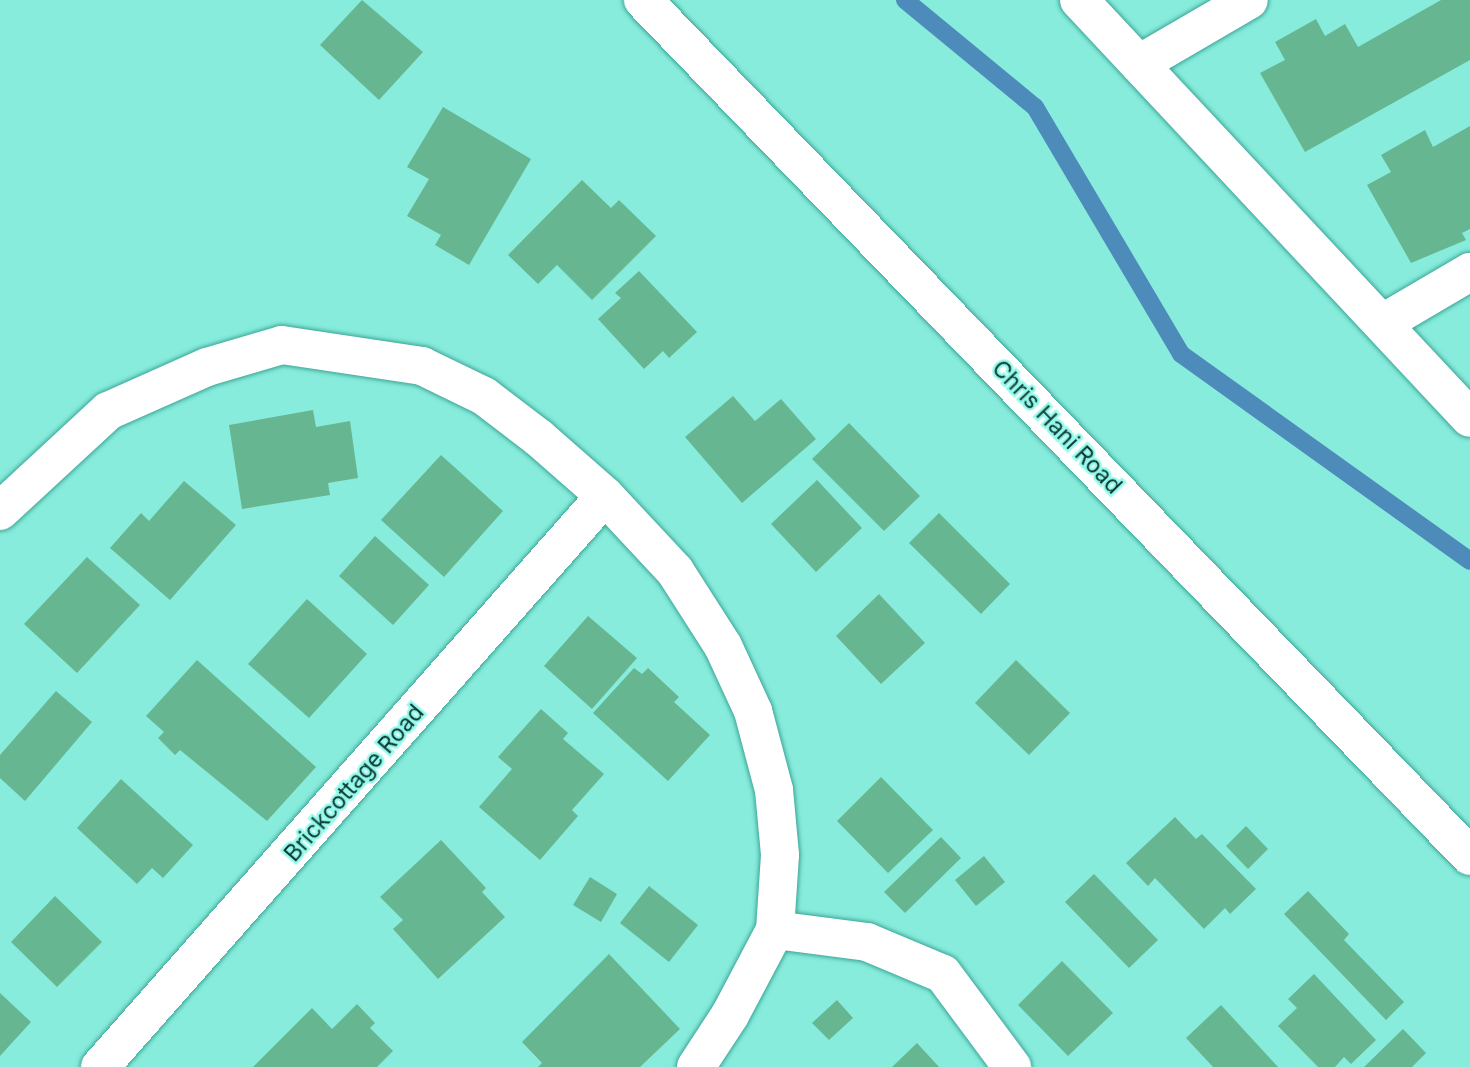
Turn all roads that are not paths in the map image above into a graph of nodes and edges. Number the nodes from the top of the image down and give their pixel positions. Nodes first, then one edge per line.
1 (643, 0) edge
2 (1079, 0) edge
3 (1249, 0) edge
4 (1139, 64) junction
5 (1470, 272) edge
6 (1383, 323) junction
7 (1470, 418) edge
8 (605, 496) junction
9 (0, 511) edge
10 (1470, 856) edge
11 (775, 930) junction
12 (100, 1067) edge
13 (696, 1067) edge
14 (1012, 1067) edge

1 - 10 street, Chris Hani Road
2 - 4 street
3 - 4 street
4 - 6 street
5 - 6 street
6 - 7 street
8 - 9 street
8 - 11 street
8 - 12 street, Brickcottage Road
11 - 13 street
11 - 14 street

